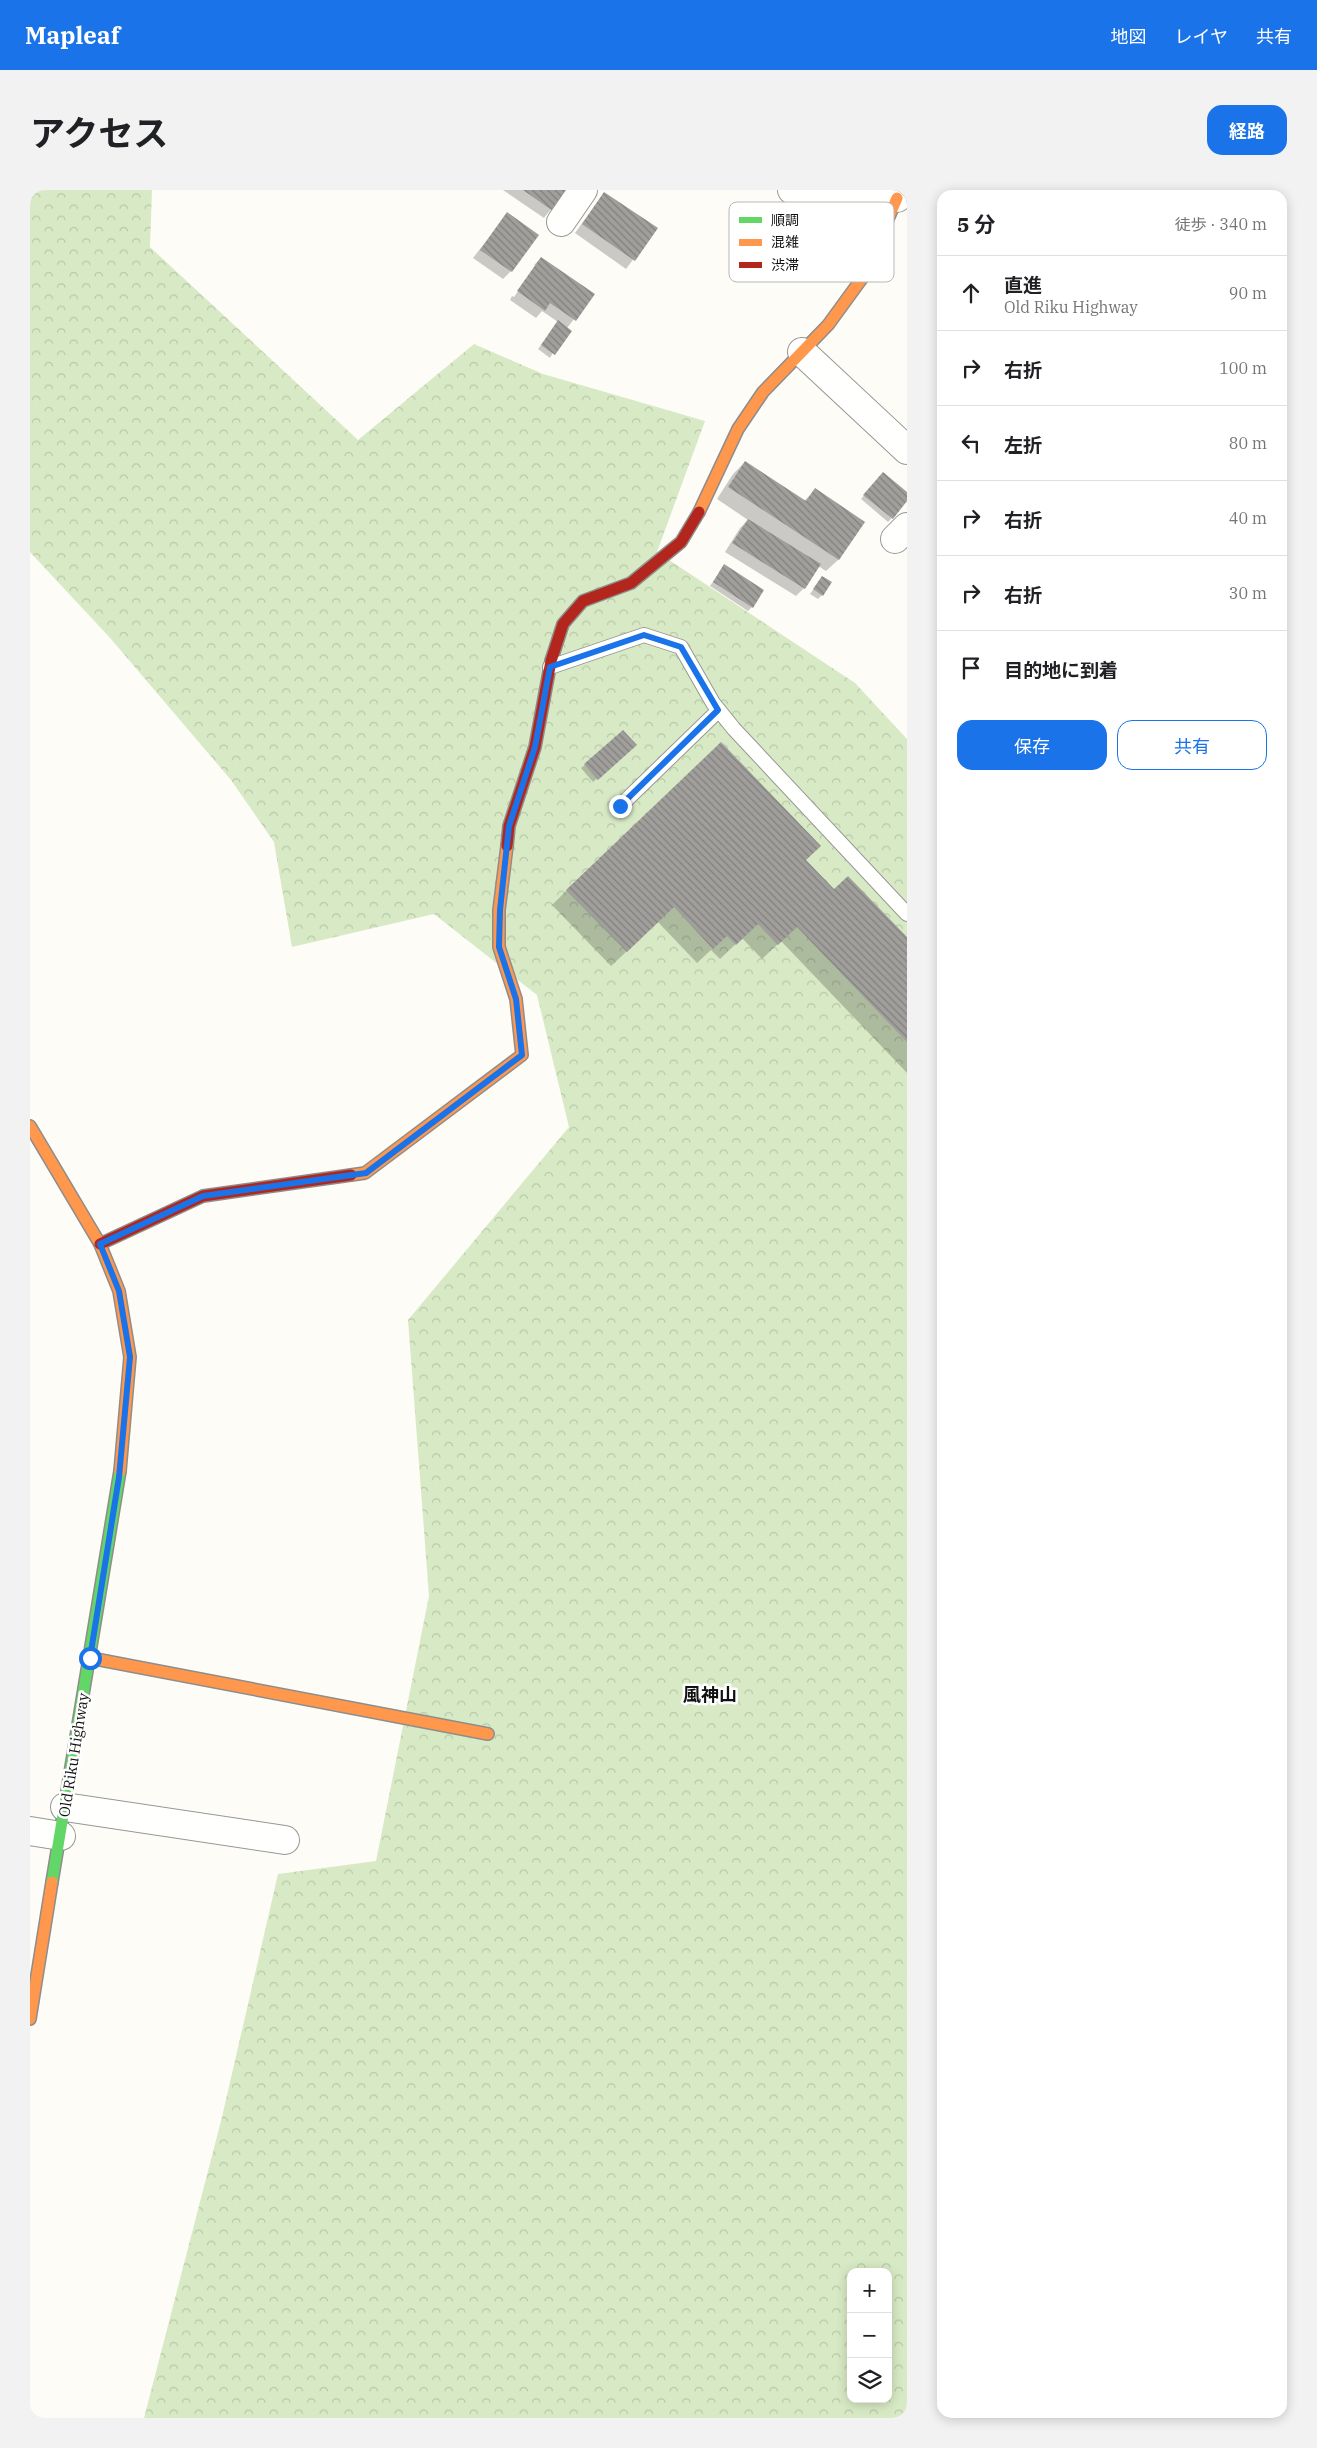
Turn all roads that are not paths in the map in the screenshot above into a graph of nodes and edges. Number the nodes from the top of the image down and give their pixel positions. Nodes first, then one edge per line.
1 (583, 190) edge
2 (792, 190) edge
3 (902, 195) edge
4 (894, 212) edge
5 (560, 222) dead end
6 (860, 282) edge
7 (802, 352) junction
8 (907, 450) edge
9 (550, 667) junction
10 (718, 710) junction
11 (620, 806) dead end
12 (907, 914) edge
13 (30, 1126) edge
14 (100, 1244) junction
15 (90, 1658) junction
16 (488, 1734) dead end
17 (65, 1807) junction
18 (30, 1831) edge
19 (61, 1836) junction
20 (285, 1840) dead end
21 (30, 2019) edge

1 - 5 street
2 - 3 street
3 - 4 street
6 - 7 street
7 - 8 street
7 - 9 street
9 - 10 lane
9 - 14 street
10 - 11 lane
10 - 12 lane
13 - 14 street, Old Riku Highway
14 - 15 street, Old Riku Highway
15 - 16 street
15 - 17 street, Old Riku Highway
17 - 19 street, Old Riku Highway
17 - 20 street
18 - 19 street
19 - 21 street, Old Riku Highway

